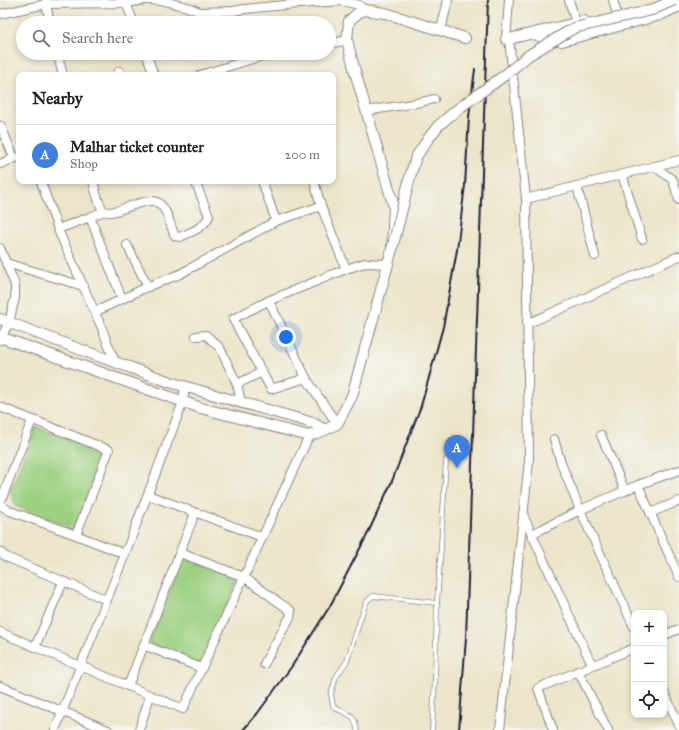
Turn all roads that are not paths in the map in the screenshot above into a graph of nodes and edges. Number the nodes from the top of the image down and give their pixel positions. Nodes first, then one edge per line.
1 (146, 0) edge
2 (155, 0) edge
3 (448, 0) edge
4 (509, 0) edge
5 (569, 0) edge
6 (613, 0) edge
7 (664, 0) edge
8 (674, 0) edge
9 (46, 2) edge
10 (126, 2) junction
11 (365, 5) edge
12 (679, 6) edge
13 (0, 14) edge
14 (617, 14) junction
15 (49, 16) edge
16 (131, 16) edge
17 (576, 23) junction
18 (441, 30) junction
19 (529, 34) junction
20 (465, 38) dead end
21 (507, 39) junction
22 (347, 40) junction
23 (336, 42) edge
24 (59, 60) edge
25 (149, 60) edge
26 (249, 60) edge
27 (62, 72) edge
28 (153, 72) edge
29 (210, 72) edge
30 (434, 99) dead end
31 (366, 111) junction
32 (1, 126) dead end
33 (16, 155) edge
34 (16, 157) edge
35 (679, 160) edge
36 (0, 164) edge
37 (654, 166) junction
38 (622, 174) junction
39 (42, 184) edge
40 (93, 184) edge
41 (196, 184) edge
42 (263, 184) edge
43 (315, 184) edge
44 (577, 186) junction
45 (526, 199) junction
46 (679, 200) edge
47 (321, 206) junction
48 (104, 211) junction
49 (90, 218) junction
50 (276, 221) junction
51 (58, 229) junction
52 (642, 239) dead end
53 (127, 245) dead end
54 (0, 248) edge
55 (392, 250) junction
56 (595, 256) dead end
57 (679, 256) edge
58 (6, 263) junction
59 (388, 264) junction
60 (346, 269) junction
61 (84, 286) junction
62 (148, 287) junction
63 (122, 299) junction
64 (268, 301) junction
65 (95, 312) junction
66 (4, 321) edge
67 (527, 324) junction
68 (196, 336) dead end
69 (0, 338) edge
70 (114, 362) junction
71 (262, 372) junction
72 (306, 378) junction
73 (237, 384) junction
74 (185, 386) junction
75 (236, 400) junction
76 (183, 402) junction
77 (0, 408) edge
78 (226, 415) junction
79 (32, 420) junction
80 (313, 423) junction
81 (337, 424) junction
82 (325, 430) junction
83 (601, 435) dead end
84 (309, 436) junction
85 (554, 439) dead end
86 (446, 460) dead end
87 (679, 470) edge
88 (638, 485) junction
89 (625, 491) junction
90 (148, 495) junction
91 (679, 501) edge
92 (0, 504) edge
93 (580, 510) junction
94 (195, 513) junction
95 (650, 513) junction
96 (523, 514) junction
97 (532, 534) junction
98 (76, 535) junction
99 (262, 537) junction
100 (0, 552) edge
101 (180, 553) junction
102 (125, 554) junction
103 (244, 577) junction
104 (679, 577) edge
105 (63, 582) junction
106 (107, 600) junction
107 (437, 604) junction
108 (631, 620) edge
109 (679, 629) edge
110 (0, 632) edge
111 (667, 634) edge
112 (144, 645) junction
113 (35, 647) junction
114 (631, 649) edge
115 (264, 664) dead end
116 (592, 665) junction
117 (81, 666) junction
118 (202, 668) junction
119 (578, 671) junction
120 (0, 686) edge
121 (128, 686) junction
122 (150, 696) junction
123 (667, 699) edge
124 (62, 712) junction
125 (679, 725) edge
126 (55, 730) edge
127 (108, 730) edge
128 (139, 730) edge
129 (357, 730) edge
130 (432, 730) edge
131 (500, 730) edge
132 (553, 730) edge
133 (608, 730) edge

1 - 2 street
1 - 10 street
2 - 11 street
3 - 18 street
4 - 21 street
5 - 17 street
6 - 14 street
7 - 14 street
8 - 55 street, bridge
9 - 10 street
9 - 13 street
9 - 15 street
10 - 16 street
11 - 18 street
11 - 22 street
12 - 19 street
14 - 17 street
17 - 19 street
18 - 20 street
19 - 21 street
21 - 45 street
22 - 23 street
22 - 31 street
24 - 27 street
25 - 28 street
26 - 29 street
30 - 31 street
31 - 55 street
32 - 33 street
34 - 36 street
35 - 37 street
37 - 38 street
37 - 46 street
38 - 44 street
38 - 52 street
39 - 51 street
40 - 48 street
41 - 48 street
42 - 50 street
43 - 47 street
44 - 45 street
44 - 56 street
45 - 67 street
47 - 50 street
47 - 60 street
48 - 49 street
49 - 51 street
49 - 63 street
50 - 62 street
51 - 61 street
53 - 62 street
54 - 58 street
55 - 59 street
57 - 67 street
58 - 61 street
58 - 66 street
59 - 60 street
59 - 81 street
60 - 64 street
61 - 65 street
62 - 63 street
63 - 65 street
64 - 71 street
64 - 72 street
65 - 70 street
66 - 69 street
66 - 70 street
67 - 96 street
68 - 73 street
69 - 76 street
70 - 74 street
71 - 72 street
71 - 73 street
72 - 81 street
73 - 75 street
74 - 75 street
74 - 76 street
75 - 78 street
75 - 80 street
76 - 78 street
76 - 90 street
77 - 79 street
78 - 84 street
79 - 92 street
79 - 98 street
80 - 82 street
80 - 84 street
81 - 82 street
82 - 84 street
83 - 89 street
84 - 99 street
85 - 93 street
86 - 107 lane
87 - 88 street
88 - 89 street
88 - 95 street
89 - 93 street
90 - 94 street
90 - 102 street
91 - 95 street
92 - 98 street
93 - 97 street
93 - 108 street
94 - 99 street
94 - 101 street
95 - 104 street
96 - 97 street
96 - 131 street
97 - 116 street
98 - 102 street
99 - 103 street
100 - 105 street
101 - 103 street
101 - 112 street
102 - 106 street
103 - 115 street
103 - 118 street
105 - 106 street
105 - 113 street
106 - 117 street
107 - 129 lane
107 - 130 lane
109 - 111 street
110 - 113 street
112 - 118 street
112 - 121 street
113 - 117 street
114 - 116 street
116 - 119 street
117 - 121 street
117 - 124 street
118 - 122 street
119 - 132 street
119 - 133 street
120 - 124 street
121 - 122 street
122 - 128 street
123 - 125 street
124 - 126 street
124 - 127 street

